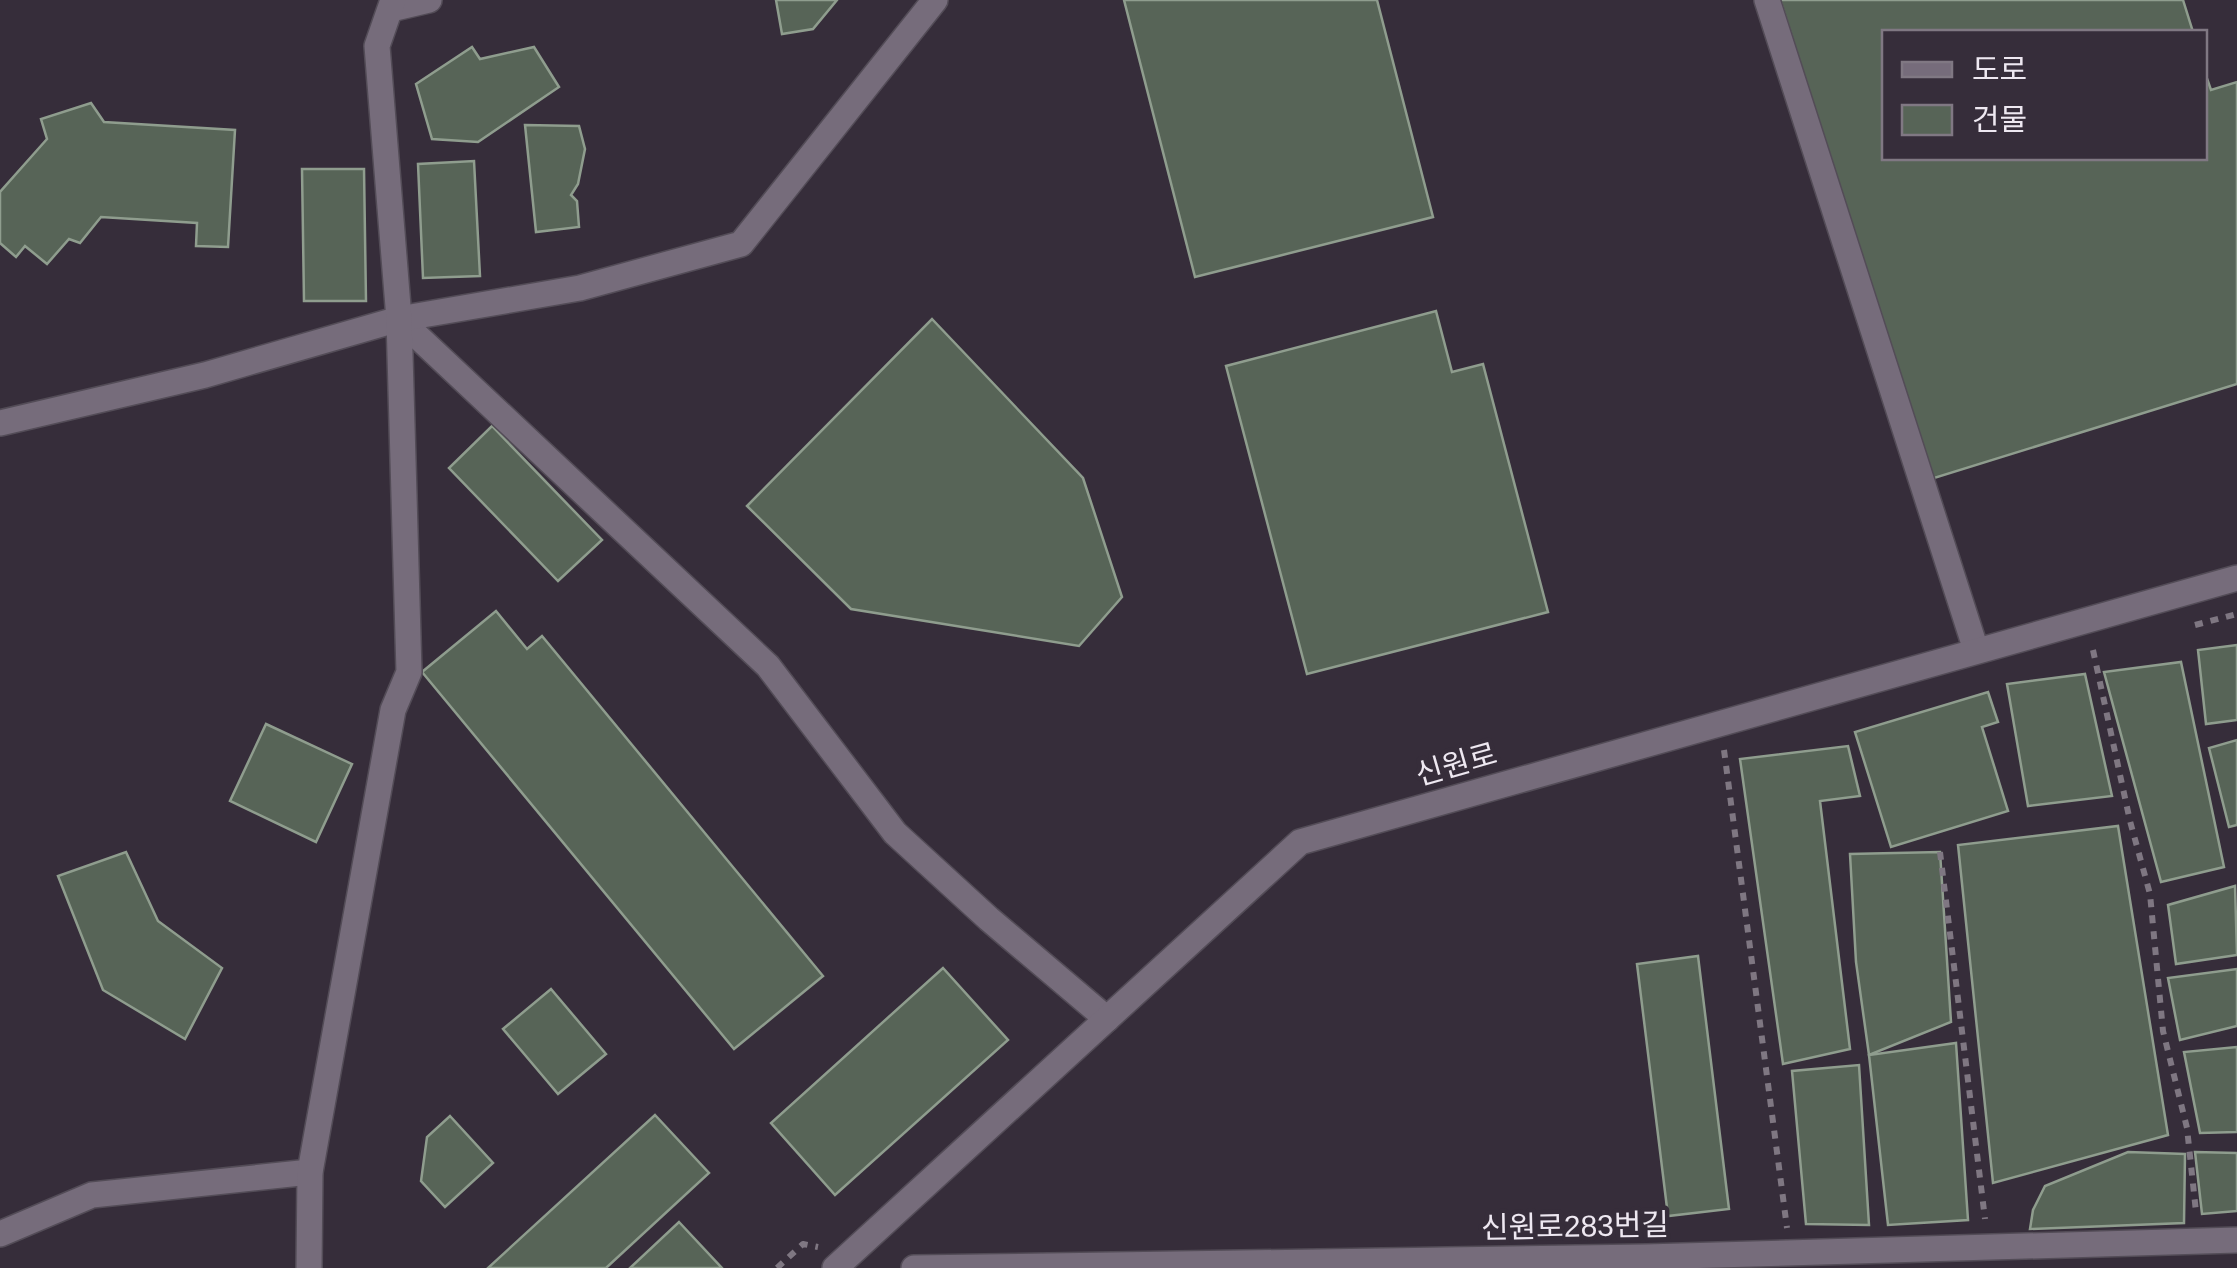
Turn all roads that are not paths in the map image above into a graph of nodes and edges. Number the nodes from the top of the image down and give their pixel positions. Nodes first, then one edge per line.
1 (429, 0) edge
2 (935, 0) edge
3 (1767, 0) edge
4 (392, 4) edge
5 (398, 319) junction
6 (0, 423) edge
7 (2237, 578) edge
8 (1976, 650) junction
9 (1107, 1019) junction
10 (310, 1172) junction
11 (0, 1234) edge
12 (2237, 1240) edge
13 (309, 1268) edge
14 (835, 1268) edge
15 (914, 1268) edge
16 (959, 1268) edge

1 - 4 street
2 - 5 street
3 - 8 street
4 - 5 street
5 - 6 street
5 - 9 street
5 - 10 street
7 - 8 street, 신원로
8 - 9 street, 신원로
9 - 14 street, 신원로
10 - 11 street
10 - 13 street
12 - 16 street, 신원로283번길
15 - 16 street, 신원로283번길

